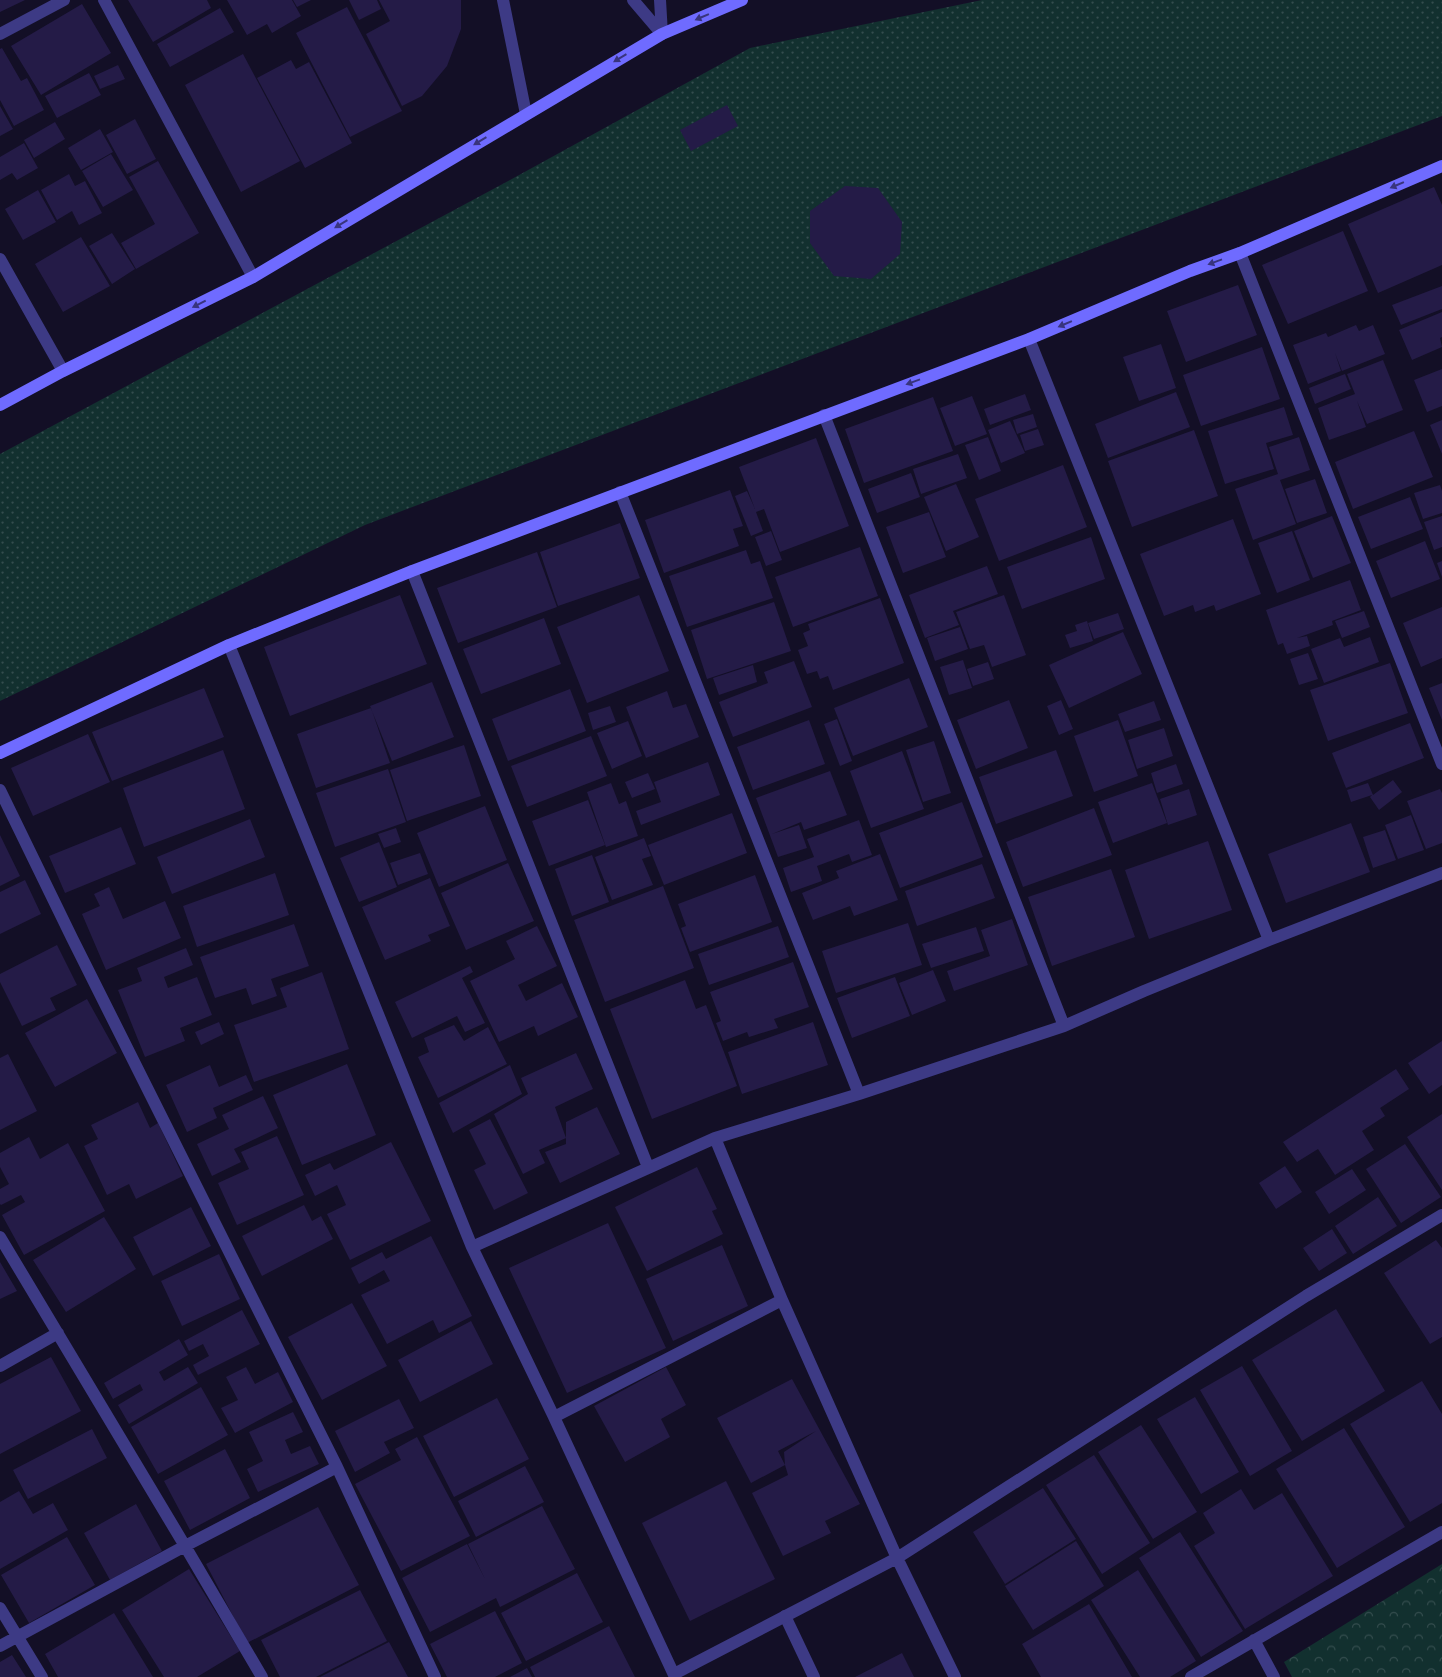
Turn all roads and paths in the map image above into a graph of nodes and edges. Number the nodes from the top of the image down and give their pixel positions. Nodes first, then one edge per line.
1 (64, 0) edge
2 (104, 0) edge
3 (503, 0) edge
4 (633, 0) edge
5 (660, 0) edge
6 (742, 0) edge
7 (0, 34) edge
8 (662, 34) junction
9 (526, 114) junction
10 (1441, 170) edge
11 (1240, 253) junction
12 (0, 259) edge
13 (253, 276) junction
14 (1029, 339) junction
15 (63, 372) junction
16 (0, 406) edge
17 (824, 415) junction
18 (620, 492) junction
19 (412, 571) junction
20 (229, 645) junction
21 (0, 753) edge
22 (1442, 764) edge
23 (0, 790) edge
24 (1442, 873) edge
25 (1269, 940) junction
26 (1064, 1026) junction
27 (859, 1094) junction
28 (715, 1138) junction
29 (648, 1167) junction
30 (1442, 1215) edge
31 (0, 1237) edge
32 (472, 1247) junction
33 (782, 1300) junction
34 (58, 1333) junction
35 (0, 1366) edge
36 (554, 1417) junction
37 (337, 1467) junction
38 (1442, 1532) edge
39 (185, 1546) junction
40 (897, 1558) junction
41 (0, 1608) edge
42 (785, 1616) junction
43 (17, 1637) junction
44 (1254, 1640) junction
45 (0, 1646) edge
46 (675, 1675) edge
47 (42, 1677) edge
48 (262, 1677) edge
49 (435, 1677) edge
50 (814, 1677) edge
51 (955, 1677) edge
52 (1191, 1677) edge
53 (1274, 1677) edge

1 - 7 street
2 - 13 street
3 - 9 street
4 - 8 street
5 - 8 street
6 -> 8 main road
8 -> 9 main road
9 -> 13 main road
10 -> 11 main road
11 -> 14 main road
11 - 22 street
12 - 15 street
13 -> 15 main road
14 -> 17 main road
14 - 25 street
15 - 16 main road
17 - 18 main road
17 - 26 street
18 - 19 main road
18 - 27 street
19 - 20 main road
19 - 29 street
20 - 21 main road
20 - 32 street
23 - 37 street
24 - 25 street
25 - 26 street
26 - 27 street
27 - 28 street
28 - 29 street
28 - 33 street
29 - 32 street
30 - 40 street
31 - 34 street
32 - 36 street
33 - 36 street
33 - 40 street
34 - 35 street
34 - 39 street
36 - 46 street
37 - 39 street
37 - 49 street
38 - 44 street
39 - 43 street
39 - 48 street
40 - 42 street
40 - 51 street
41 - 43 street
42 - 46 street
42 - 50 street
43 - 45 street
43 - 47 street
44 - 52 street
44 - 53 street

